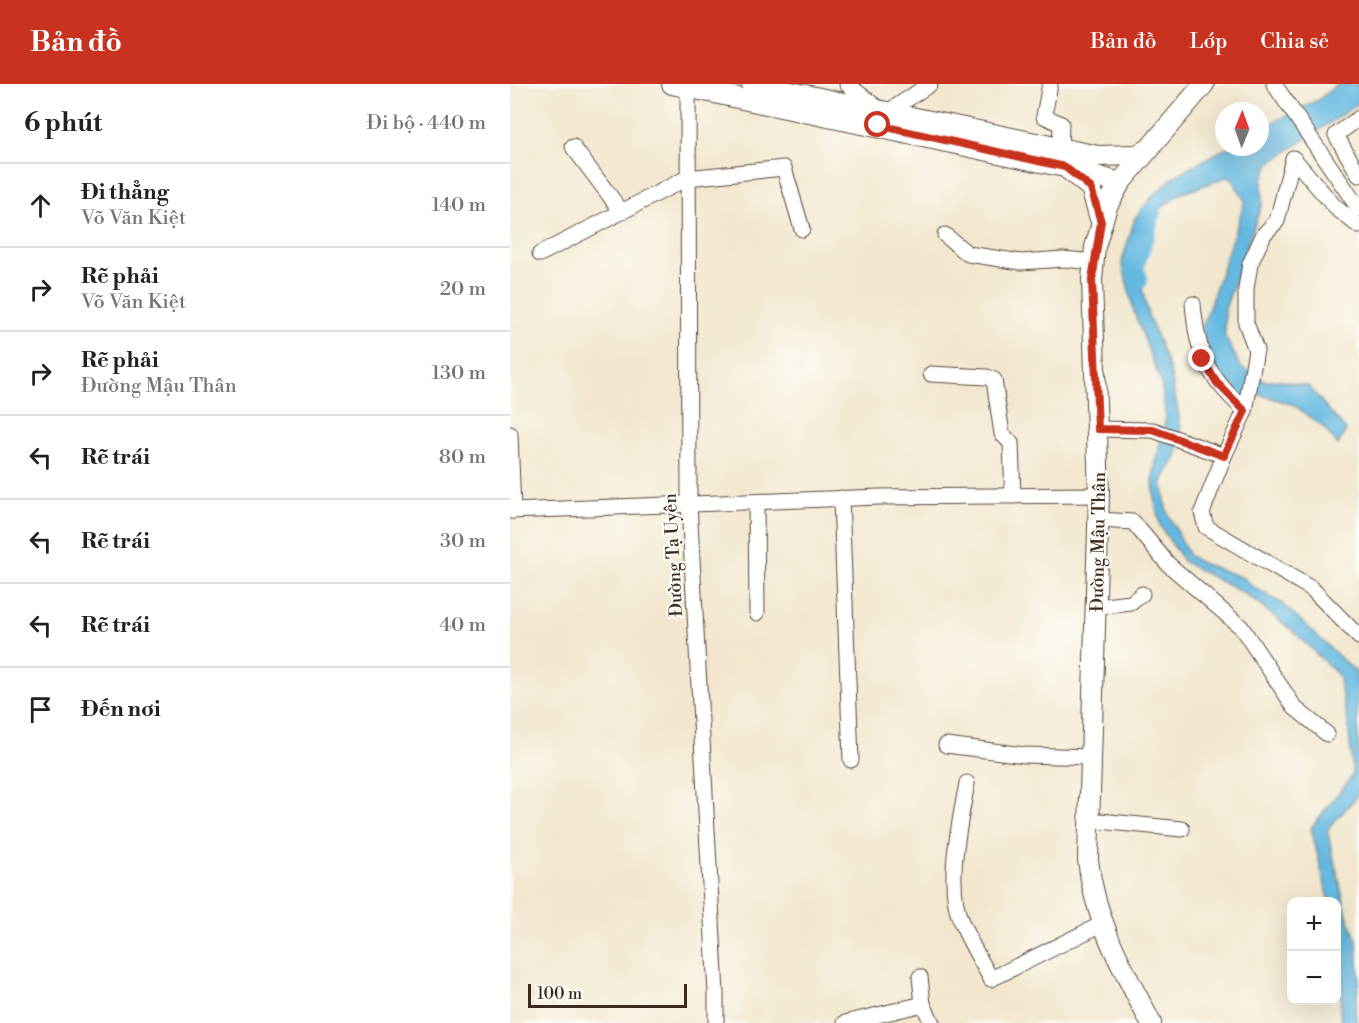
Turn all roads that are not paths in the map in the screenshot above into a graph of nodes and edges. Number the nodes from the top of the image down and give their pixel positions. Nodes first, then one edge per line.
1 (752, 84) edge
2 (847, 84) edge
3 (930, 84) edge
4 (1050, 84) edge
5 (1204, 84) edge
6 (1274, 84) edge
7 (682, 85) edge
8 (884, 111) junction
9 (1359, 118) edge
10 (573, 147) dead end
11 (1150, 149) junction
12 (1064, 155) junction
13 (1102, 156) junction
14 (1359, 175) edge
15 (687, 178) junction
16 (1120, 183) junction
17 (1355, 203) edge
18 (622, 212) junction
19 (1101, 222) junction
20 (1359, 226) edge
21 (802, 229) dead end
22 (945, 235) dead end
23 (540, 254) dead end
24 (1094, 262) junction
25 (1193, 304) dead end
26 (931, 374) dead end
27 (1245, 411) junction
28 (1098, 429) junction
29 (510, 434) edge
30 (1224, 456) junction
31 (1099, 495) junction
32 (1013, 496) junction
33 (841, 498) junction
34 (756, 502) junction
35 (689, 504) junction
36 (512, 511) edge
37 (1098, 520) junction
38 (1143, 594) dead end
39 (1097, 608) junction
40 (757, 613) dead end
41 (1359, 637) edge
42 (1326, 734) dead end
43 (946, 745) dead end
44 (1091, 758) junction
45 (851, 760) dead end
46 (967, 783) dead end
47 (1089, 820) junction
48 (1182, 829) dead end
49 (1102, 924) junction
50 (920, 977) dead end
51 (923, 1004) junction
52 (716, 1023) edge
53 (845, 1023) edge
54 (932, 1023) edge
55 (1151, 1023) edge

1 - 8 main road
2 - 8 street
3 - 8 street
4 - 12 street
5 - 11 main road, Đường Mậu Thân
6 - 17 street
7 - 12 main road
7 - 15 street, Đường Tạ Uyên
8 - 12 main road
9 - 14 street
10 - 18 street
11 - 13 main road
11 - 16 main road, Đường Mậu Thân
12 - 13 main road
12 - 16 main road
12 - 19 main road
13 - 16 main road
15 - 18 street
15 - 21 street
15 - 35 street, Đường Tạ Uyên
16 - 19 main road, Đường Mậu Thân
18 - 23 street
19 - 24 main road, Đường Mậu Thân
20 - 27 street
22 - 24 street
24 - 28 main road, Đường Mậu Thân
25 - 27 street
26 - 32 street
27 - 30 street
28 - 30 street
28 - 31 main road, Đường Mậu Thân
29 - 36 street
30 - 41 street
31 - 32 street
31 - 37 main road, Đường Mậu Thân
32 - 33 street
33 - 34 street
33 - 45 street
34 - 35 street
34 - 40 street
35 - 36 street
35 - 52 street, Đường Tạ Uyên
37 - 39 main road, Đường Mậu Thân
37 - 42 street
38 - 39 street
39 - 44 main road, Đường Mậu Thân
43 - 44 street
44 - 47 main road, Đường Mậu Thân
46 - 49 street
47 - 48 street
47 - 49 main road, Đường Mậu Thân
49 - 55 main road, Đường Mậu Thân
50 - 51 street
51 - 53 street
51 - 54 street

